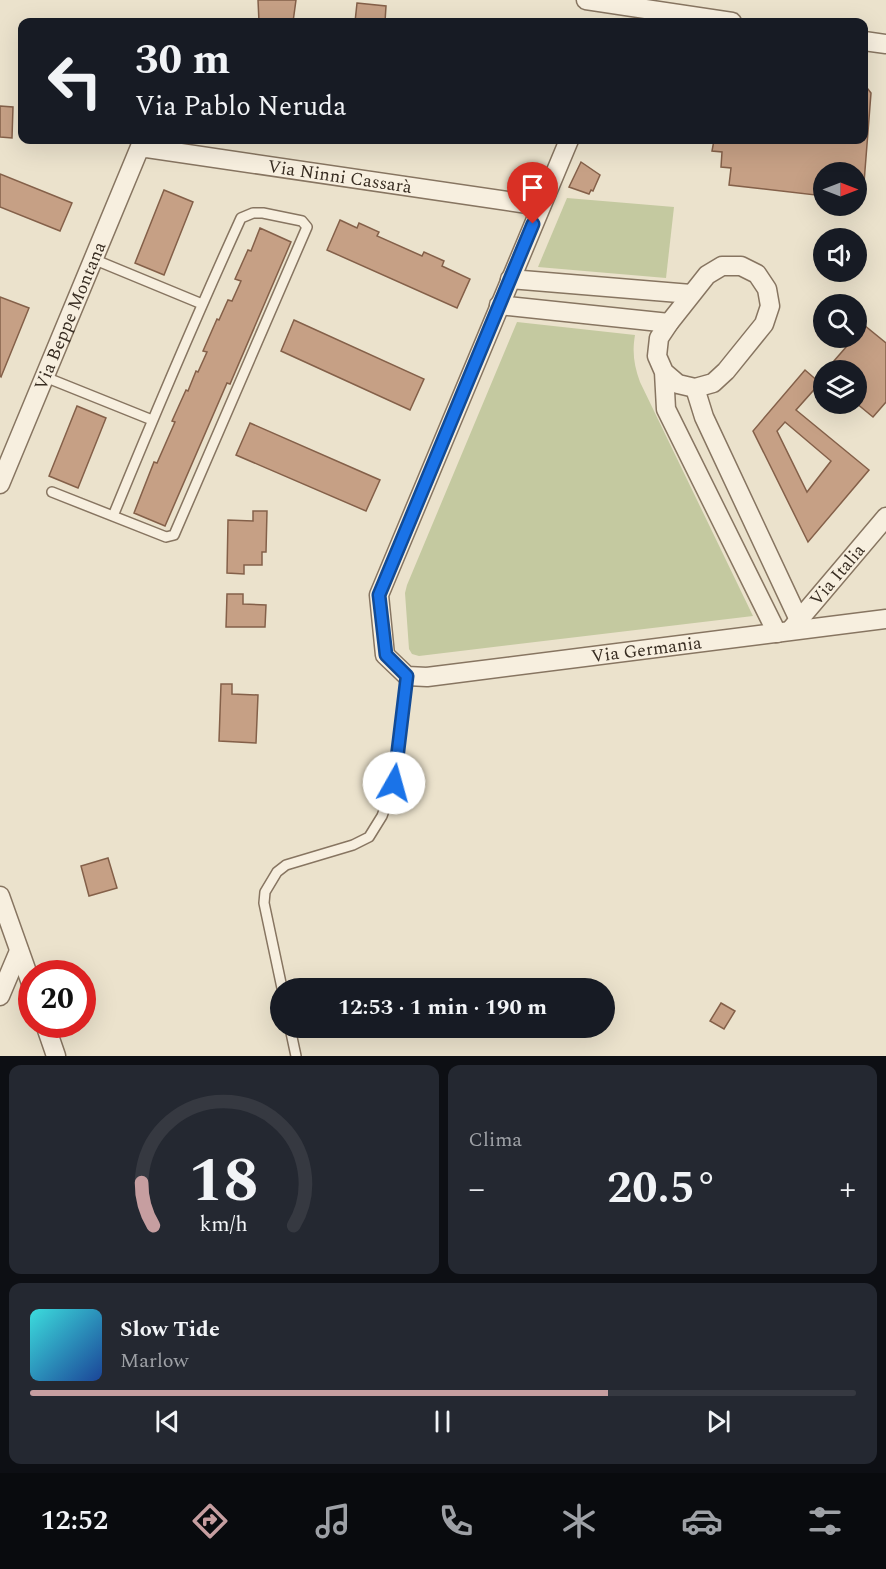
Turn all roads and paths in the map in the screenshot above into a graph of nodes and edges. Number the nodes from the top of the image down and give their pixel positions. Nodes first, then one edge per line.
1 (586, 0) edge
2 (630, 15) edge
3 (674, 18) edge
4 (868, 42) edge
5 (886, 44) edge
6 (567, 144) edge
7 (140, 147) joint
8 (541, 206) junction
9 (93, 259) junction
10 (510, 279) junction
11 (691, 294) junction
12 (202, 304) junction
13 (500, 305) junction
14 (669, 322) junction
15 (664, 372) junction
16 (45, 376) junction
17 (695, 388) junction
18 (152, 420) junction
19 (0, 484) edge
20 (52, 492) dead end
21 (113, 516) junction
22 (886, 517) edge
23 (886, 620) edge
24 (788, 628) junction
25 (407, 676) junction
26 (0, 896) edge
27 (19, 951) junction
28 (22, 960) edge
29 (280, 978) edge
30 (0, 996) edge
31 (50, 1038) edge
32 (292, 1038) edge
33 (56, 1056) edge
34 (296, 1056) edge

1 - 2 street
2 - 3 street
4 - 5 street
6 - 8 street
7 - 8 street, Via Ninni Cassarà
7 - 9 street, Via Beppe Montana
8 - 10 street
9 - 12 lane
9 - 16 street, Via Beppe Montana
10 - 11 street
10 - 13 street
11 - 14 street
11 - 17 street
12 - 18 lane
12 - 21 lane
13 - 14 street
13 - 25 street
14 - 15 street
15 - 17 street
15 - 24 street
16 - 18 lane
16 - 19 street, Via Beppe Montana
17 - 24 street
18 - 21 lane
20 - 21 lane
22 - 24 street, Via Italia
23 - 24 street, Via Germania
24 - 25 street, Via Germania
25 - 29 lane
26 - 27 street
27 - 28 street
27 - 30 street
31 - 33 street
32 - 34 lane

